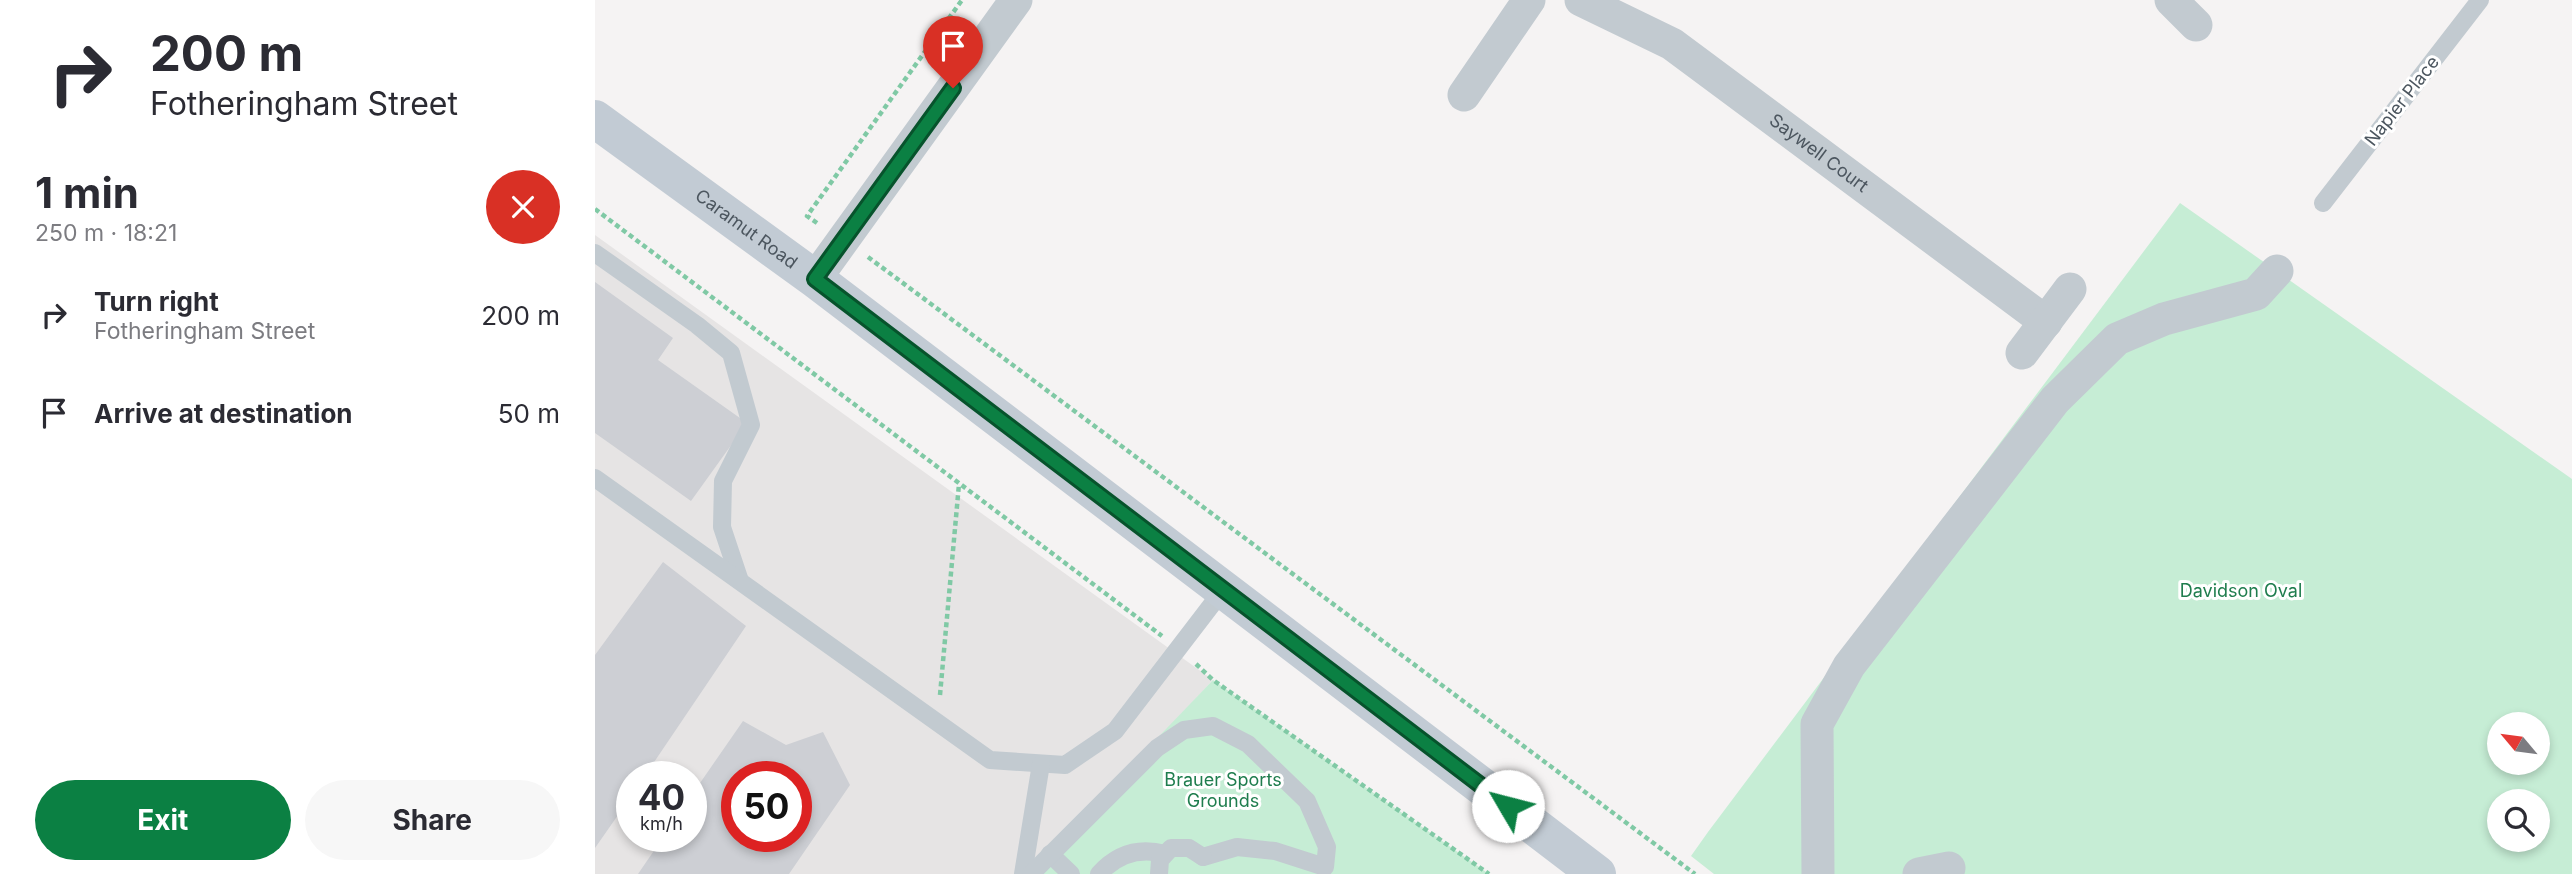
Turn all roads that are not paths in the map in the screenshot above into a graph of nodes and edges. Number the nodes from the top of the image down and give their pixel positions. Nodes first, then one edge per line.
1 (1016, 0) edge
2 (1529, 0) edge
3 (1581, 0) edge
4 (2171, 0) edge
5 (2480, 0) edge
6 (2196, 25) dead end
7 (1464, 95) dead end
8 (595, 119) edge
9 (2323, 203) dead end
10 (595, 253) edge
11 (2277, 271) dead end
12 (815, 279) junction
13 (2070, 289) dead end
14 (2046, 322) junction
15 (2022, 354) dead end
16 (595, 478) edge
17 (740, 581) junction
18 (1223, 590) junction
19 (1041, 764) junction
20 (1165, 854) junction
21 (1050, 855) junction
22 (1200, 866) edge
23 (1328, 871) edge
24 (1023, 874) edge
25 (1031, 874) edge
26 (1071, 874) edge
27 (1098, 874) edge
28 (1159, 874) edge
29 (1598, 874) edge
30 (1818, 874) edge

1 - 12 street
2 - 7 street
3 - 14 street, Saywell Court
4 - 6 street
5 - 9 lane, Napier Place
8 - 12 main road, Caramut Road
10 - 17 lane
11 - 30 street
12 - 18 main road, Caramut Road
13 - 14 street
14 - 15 street
16 - 17 lane
17 - 19 lane
18 - 19 lane
18 - 29 main road, Caramut Road
19 - 24 lane
20 - 22 lane
20 - 27 lane
20 - 28 lane
21 - 23 lane
21 - 25 lane
21 - 26 lane
22 - 23 lane

